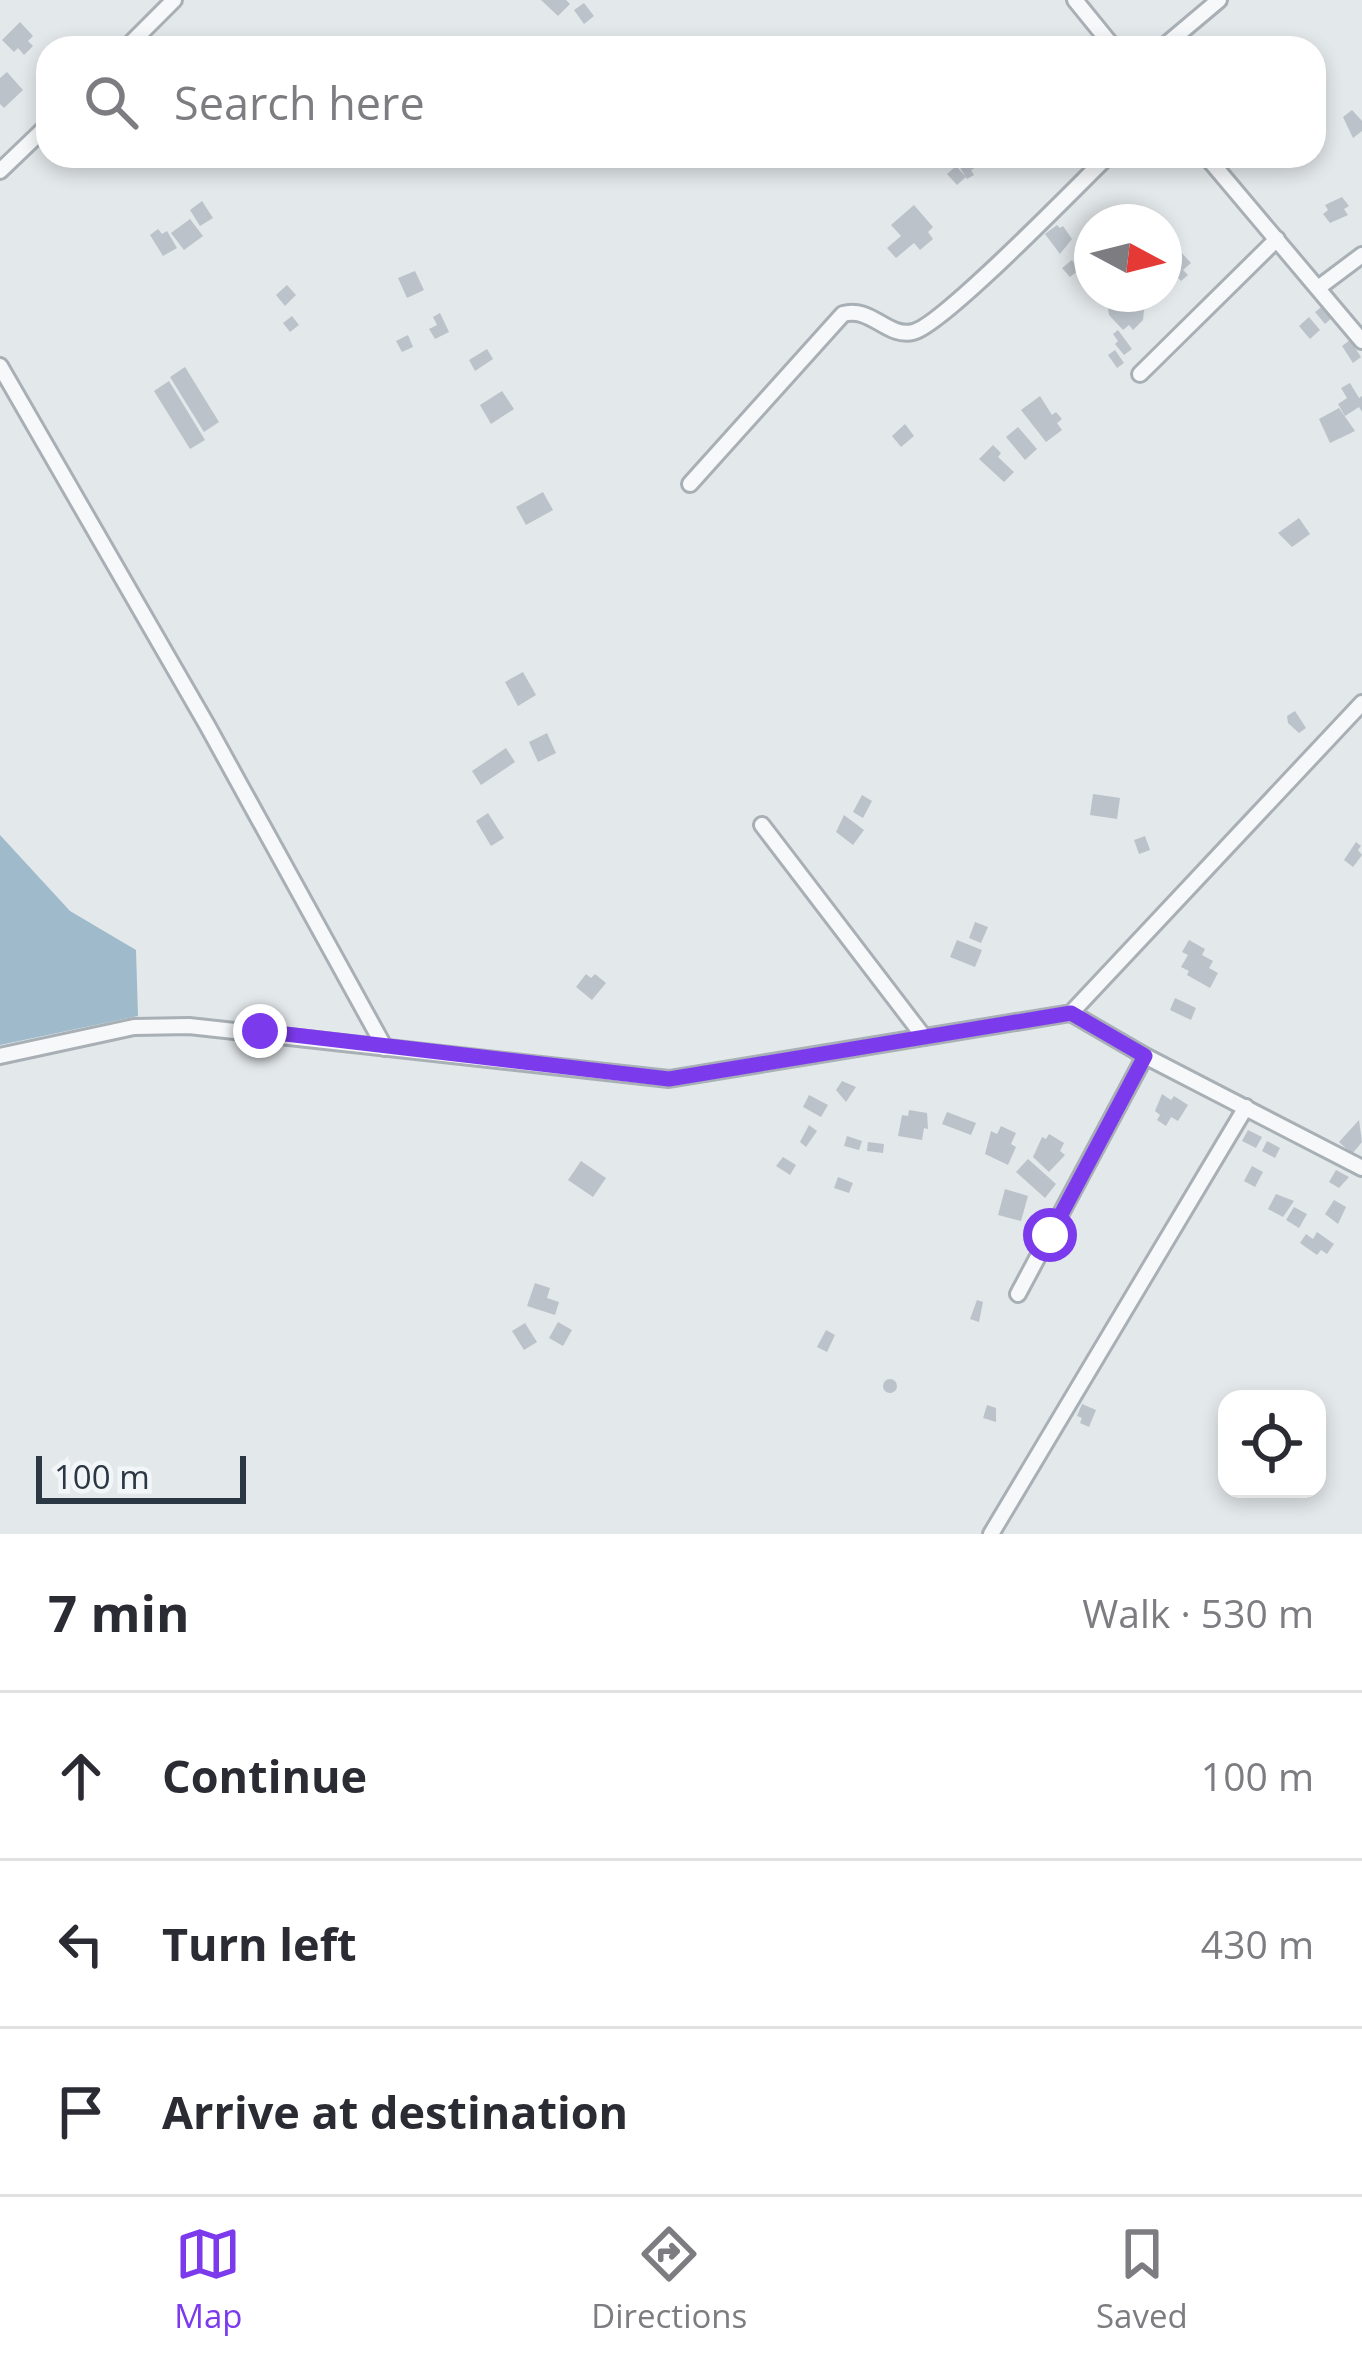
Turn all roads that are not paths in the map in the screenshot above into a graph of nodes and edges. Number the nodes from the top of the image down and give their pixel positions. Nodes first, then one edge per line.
1 (175, 0) edge
2 (1075, 0) edge
3 (1219, 0) edge
4 (138, 36) edge
5 (1104, 36) edge
6 (1176, 36) edge
7 (36, 136) edge
8 (1095, 168) edge
9 (1216, 168) edge
10 (0, 171) edge
11 (1277, 239) junction
12 (1362, 255) edge
13 (1318, 288) junction
14 (1362, 341) edge
15 (0, 366) edge
16 (1140, 374) dead end
17 (690, 484) dead end
18 (1362, 704) edge
19 (762, 825) dead end
20 (1071, 1013) junction
21 (924, 1037) junction
22 (386, 1048) junction
23 (0, 1056) edge
24 (1145, 1056) junction
25 (1246, 1107) junction
26 (1362, 1168) edge
27 (1018, 1294) dead end
28 (991, 1534) edge

1 - 4 street
2 - 5 street
3 - 6 street
7 - 10 street
8 - 17 street
9 - 11 street
11 - 13 street
11 - 16 street
12 - 13 street
13 - 14 street
15 - 22 street
18 - 20 street
19 - 21 street
20 - 21 street
20 - 24 street
21 - 22 street
22 - 23 street
24 - 25 street
24 - 27 street
25 - 26 street
25 - 28 street

